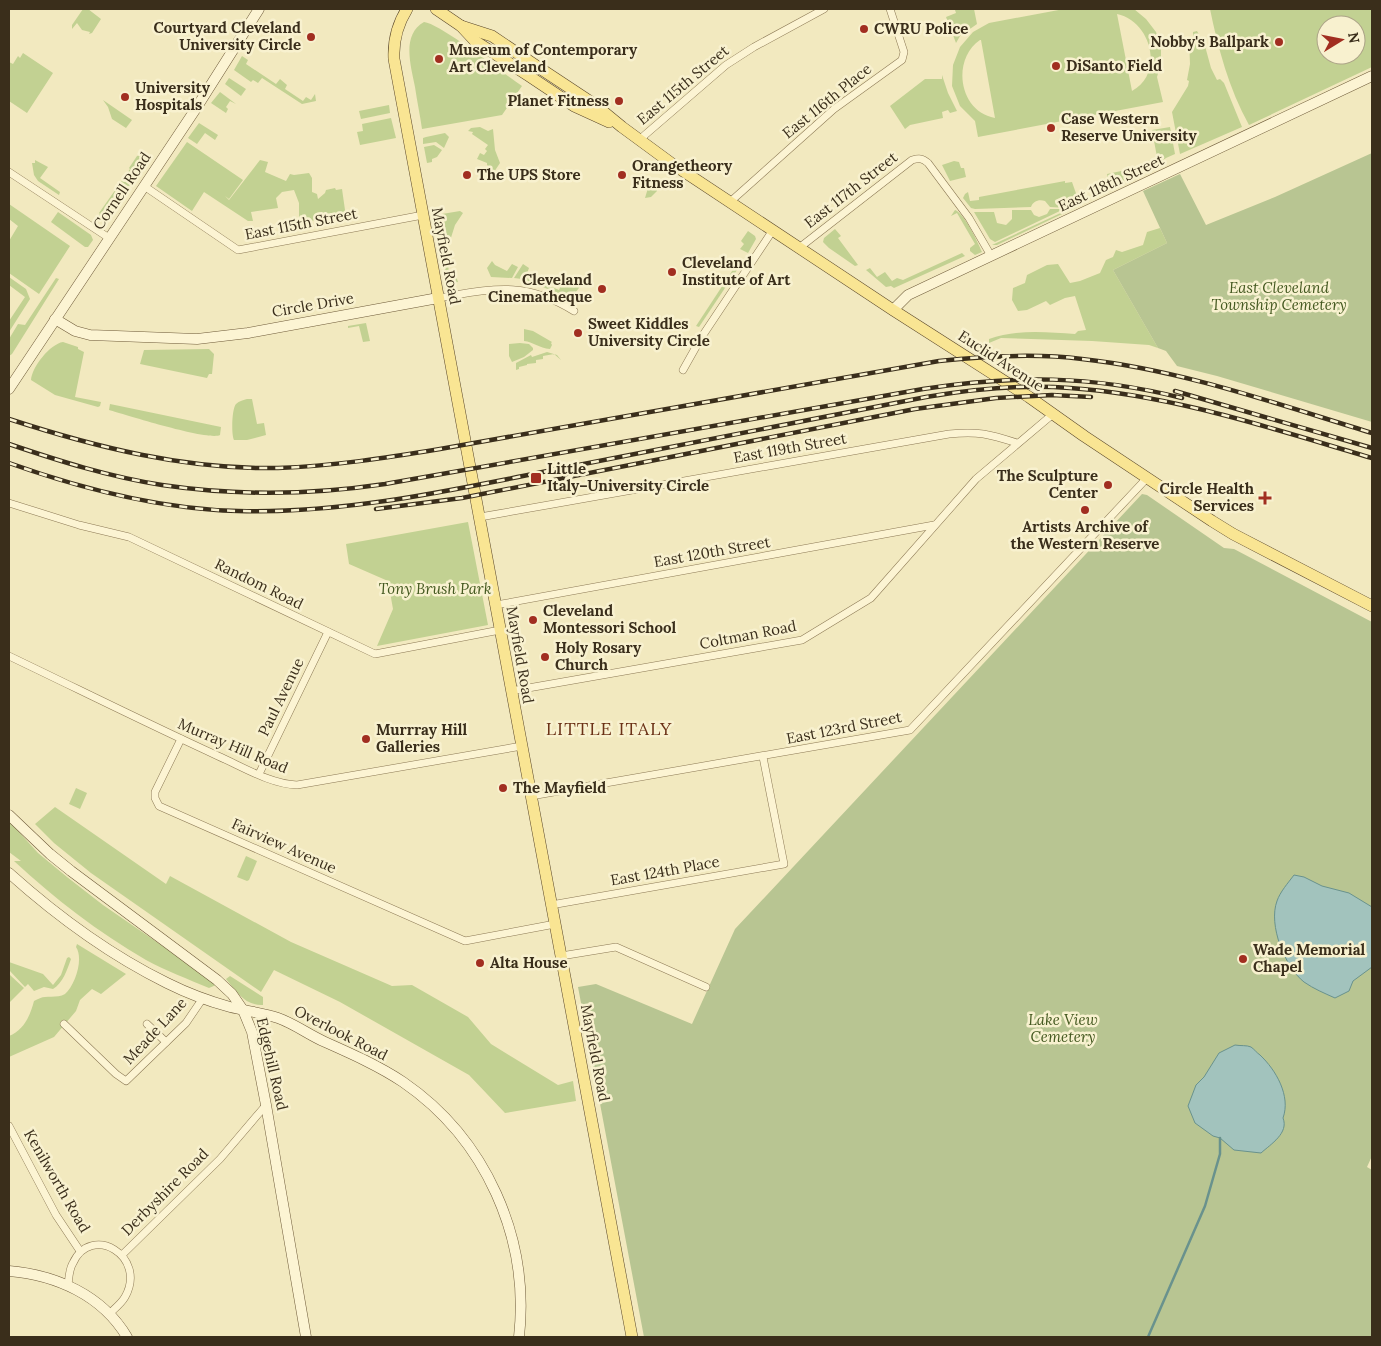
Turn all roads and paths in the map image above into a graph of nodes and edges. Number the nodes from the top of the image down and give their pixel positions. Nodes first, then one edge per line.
1 (259, 9) edge
2 (407, 9) edge
3 (436, 9) edge
4 (824, 9) edge
5 (890, 9) edge
6 (1372, 76) edge
7 (639, 140) junction
8 (9, 172) edge
9 (144, 186) junction
10 (730, 202) junction
11 (423, 215) junction
12 (773, 230) junction
13 (109, 238) junction
14 (799, 248) junction
15 (990, 254) junction
16 (438, 298) junction
17 (893, 310) junction
18 (574, 311) dead end
19 (55, 320) junction
20 (683, 370) dead end
21 (10, 383) edge
22 (1053, 414) junction
23 (1016, 443) junction
24 (1147, 478) junction
25 (9, 503) edge
26 (480, 517) junction
27 (934, 525) junction
28 (496, 605) junction
29 (1372, 606) edge
30 (500, 630) junction
31 (328, 632) junction
32 (9, 656) edge
33 (511, 691) junction
34 (182, 739) junction
35 (522, 746) junction
36 (763, 757) junction
37 (259, 774) junction
38 (531, 796) junction
39 (9, 815) edge
40 (9, 873) edge
41 (552, 905) junction
42 (555, 924) junction
43 (561, 956) junction
44 (706, 987) dead end
45 (203, 998) junction
46 (243, 1010) junction
47 (64, 1024) dead end
48 (147, 1024) dead end
49 (166, 1042) junction
50 (266, 1105) junction
51 (9, 1126) edge
52 (80, 1251) junction
53 (123, 1254) junction
54 (9, 1271) edge
55 (68, 1285) junction
56 (108, 1314) junction
57 (127, 1337) edge
58 (306, 1337) edge
59 (519, 1337) edge
60 (632, 1337) edge

1 - 9 street, Cornell Road
2 - 11 main road, Mayfield Road
3 - 7 main road, Euclid Avenue
4 - 7 street, East 115th Street
5 - 10 street, East 116th Place
6 - 15 street, East 118th Street
7 - 10 main road, Euclid Avenue
8 - 13 street
9 - 11 street, East 115th Street
9 - 13 street, Cornell Road
10 - 12 main road, Euclid Avenue
11 - 16 main road, Mayfield Road
12 - 14 main road, Euclid Avenue
12 - 20 street
13 - 19 street, Cornell Road
14 - 15 street, East 117th Street
14 - 17 main road, Euclid Avenue
15 - 17 street, East 118th Street
16 - 18 street, Circle Drive
16 - 19 street, Circle Drive
16 - 26 main road, Mayfield Road
17 - 22 main road, Euclid Avenue
19 - 21 street, Cornell Road
22 - 23 street, Coltman Road
22 - 24 main road, Euclid Avenue
23 - 26 street, East 119th Street
23 - 27 street, Coltman Road
24 - 29 main road, Euclid Avenue
24 - 36 street, East 123rd Street
25 - 31 street, Random Road
26 - 28 main road, Mayfield Road
27 - 28 street, East 120th Street
27 - 33 street, Coltman Road
28 - 30 main road, Mayfield Road
30 - 31 street, Random Road
30 - 33 main road, Mayfield Road
31 - 37 street, Paul Avenue
32 - 34 street, Murray Hill Road
33 - 35 main road, Mayfield Road
34 - 37 street, Murray Hill Road
34 - 42 street, Fairview Avenue
35 - 37 street, Murray Hill Road
35 - 38 main road, Mayfield Road
36 - 38 street, East 123rd Street
36 - 41 street, East 124th Place
38 - 41 main road, Mayfield Road
39 - 46 street, Edgehill Road
40 - 45 street, Overlook Road
41 - 42 main road, Mayfield Road
42 - 43 main road, Mayfield Road
43 - 44 street
43 - 60 main road, Mayfield Road
45 - 46 street, Overlook Road
45 - 49 street, Meade Lane
46 - 50 street, Edgehill Road
46 - 59 street, Overlook Road
47 - 49 street, Meade Lane
48 - 49 street
50 - 53 street, Derbyshire Road
50 - 58 street, Edgehill Road
51 - 52 street, Kenilworth Road
52 - 53 street, Kenilworth Road
52 - 55 street, Kenilworth Road
53 - 56 street, Derbyshire Road
54 - 55 street
55 - 56 street
56 - 57 street

